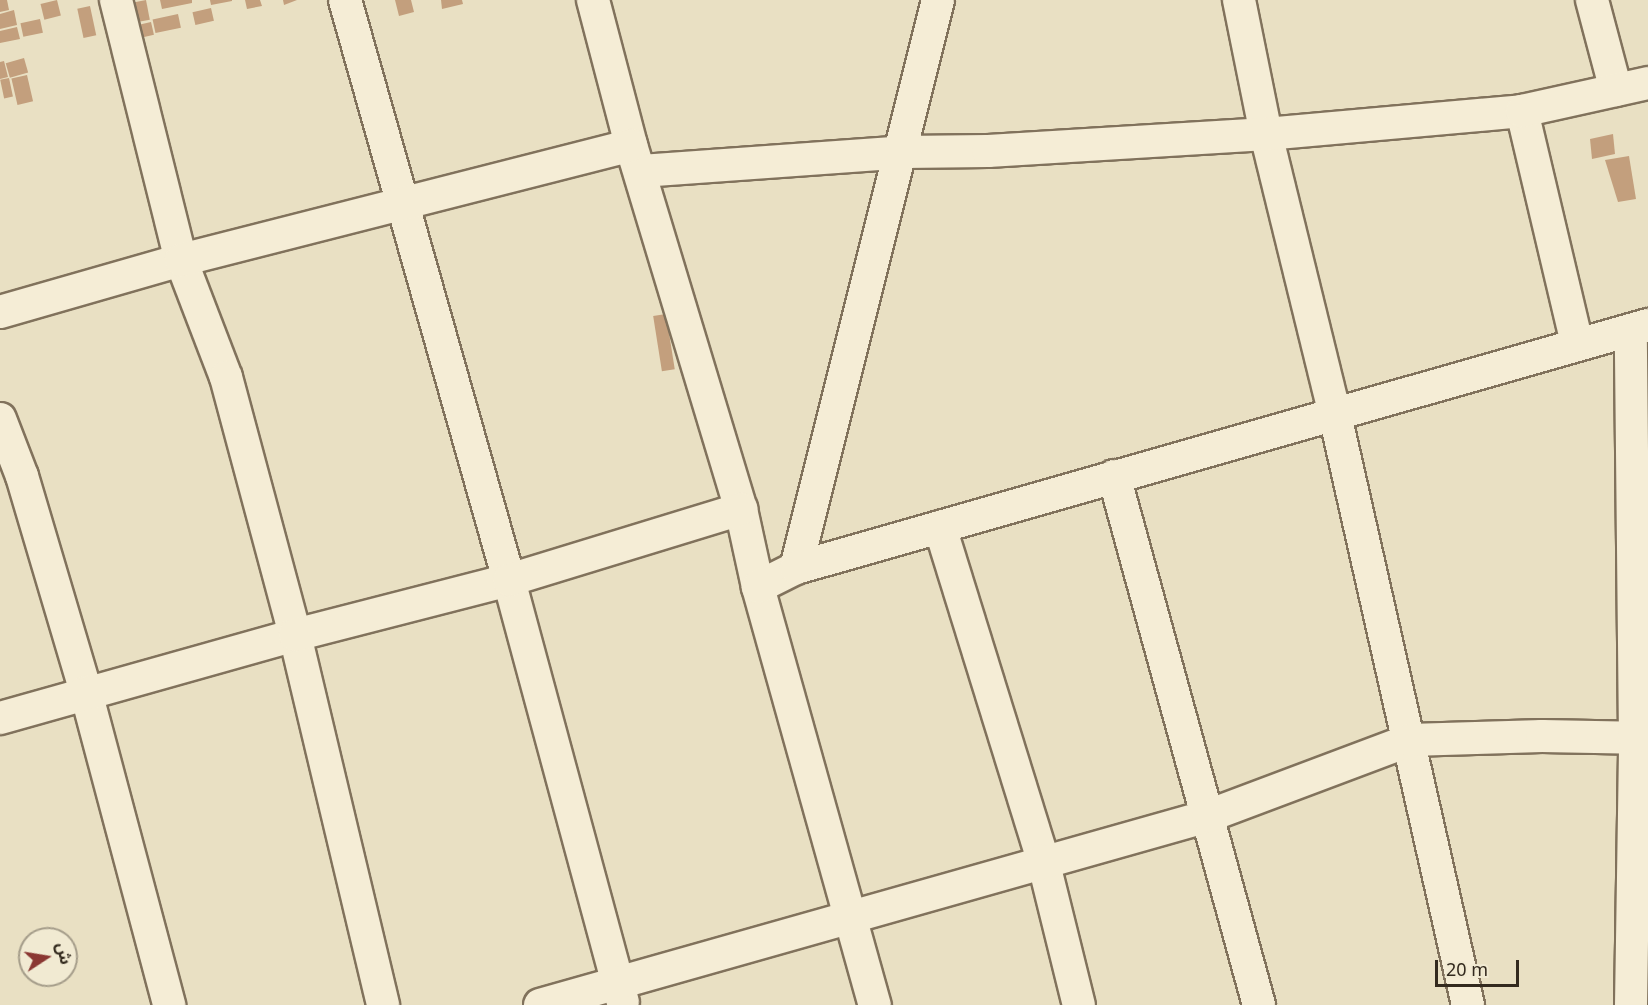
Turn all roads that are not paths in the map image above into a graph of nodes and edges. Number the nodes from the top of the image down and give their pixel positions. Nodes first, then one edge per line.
1 (116, 0) edge
2 (345, 0) edge
3 (593, 0) edge
4 (938, 0) edge
5 (1239, 0) edge
6 (1592, 0) edge
7 (1648, 83) edge
8 (1616, 90) junction
9 (1522, 111) junction
10 (1266, 134) junction
11 (903, 152) junction
12 (636, 158) junction
13 (402, 202) junction
14 (181, 260) junction
15 (0, 312) edge
16 (1640, 327) edge
17 (1577, 344) junction
18 (1335, 416) junction
19 (0, 418) edge
20 (1114, 476) junction
21 (741, 509) junction
22 (940, 527) junction
23 (796, 568) junction
24 (509, 580) junction
25 (758, 587) junction
26 (295, 635) junction
27 (86, 693) junction
28 (0, 718) edge
29 (1642, 738) edge
30 (1410, 740) junction
31 (1208, 816) junction
32 (1043, 860) junction
33 (852, 914) junction
34 (620, 994) edge
35 (170, 1005) edge
36 (383, 1005) edge
37 (540, 1005) edge
38 (875, 1005) edge
39 (1079, 1005) edge
40 (1259, 1005) edge
41 (1468, 1005) edge
42 (1631, 1005) edge

1 - 14 street
2 - 13 street
3 - 12 street
4 - 11 street
5 - 10 street
6 - 8 street
7 - 8 street
8 - 9 street
9 - 10 street
9 - 17 street
10 - 11 street
10 - 18 street
11 - 12 street
11 - 23 street
12 - 13 street
12 - 21 street
13 - 14 street
13 - 24 street
14 - 15 street
14 - 26 street
16 - 17 street
16 - 29 street
17 - 18 street
18 - 20 street
18 - 30 street
19 - 27 street
20 - 22 street
20 - 31 street
21 - 24 street
21 - 25 street
22 - 23 street
22 - 32 street
23 - 25 street
24 - 26 street
24 - 34 street
25 - 33 street
26 - 27 street
26 - 36 street
27 - 28 street
27 - 35 street
29 - 30 street
29 - 42 street
30 - 31 street
30 - 41 street
31 - 32 street
31 - 40 street
32 - 33 street
32 - 39 street
33 - 34 street
33 - 38 street
34 - 37 street

